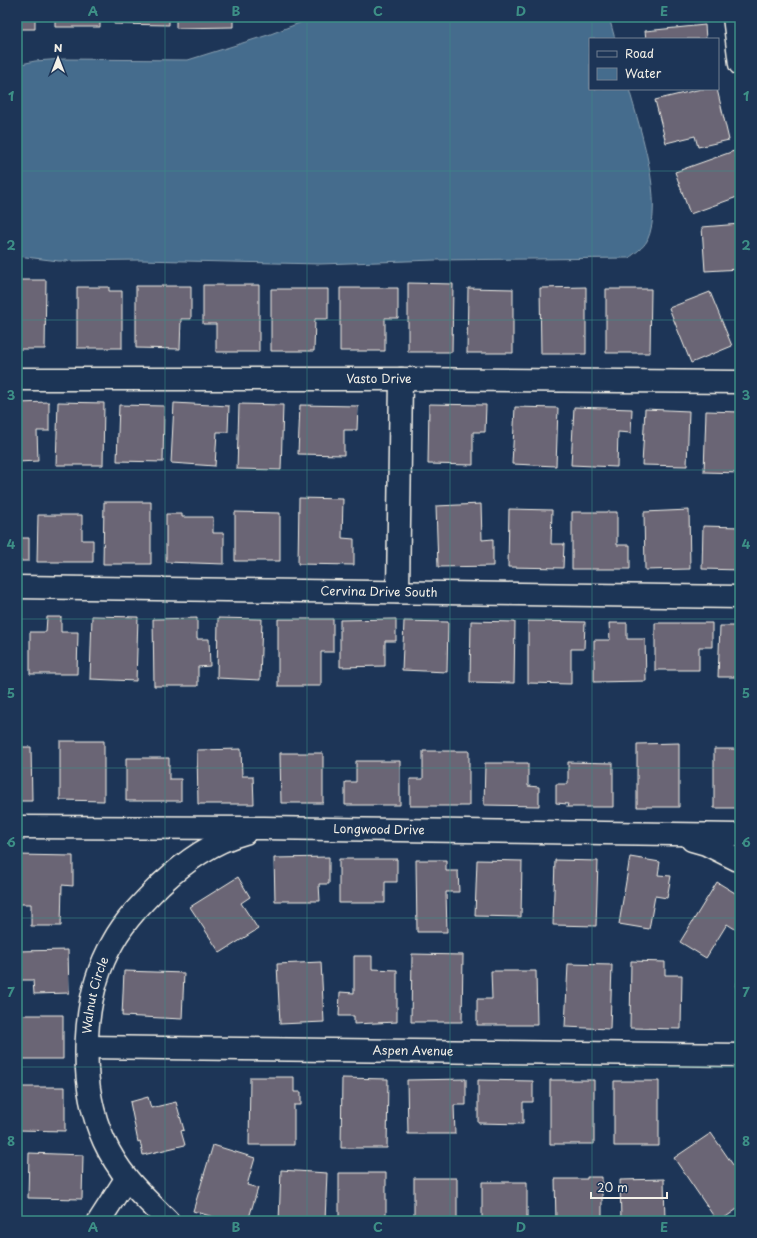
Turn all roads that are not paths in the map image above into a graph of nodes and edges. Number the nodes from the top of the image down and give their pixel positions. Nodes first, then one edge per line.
1 (734, 17) edge
2 (740, 64) edge
3 (17, 379) edge
4 (401, 379) junction
5 (740, 382) edge
6 (17, 587) edge
7 (398, 592) junction
8 (740, 597) edge
9 (17, 827) edge
10 (264, 828) junction
11 (675, 835) junction
12 (740, 836) edge
13 (740, 861) edge
14 (87, 1047) junction
15 (740, 1055) edge
16 (126, 1179) junction
17 (99, 1221) edge
18 (168, 1221) edge

1 - 2 street
3 - 4 street, Vasto Drive
4 - 5 street, Vasto Drive
4 - 7 street
6 - 7 street, Cervina Drive South
7 - 8 street, Cervina Drive South
9 - 10 street, Longwood Drive
10 - 11 street, Longwood Drive
10 - 14 street, Walnut Circle
11 - 12 street, Longwood Drive
11 - 13 street
14 - 15 street, Aspen Avenue
14 - 16 street, Walnut Circle
16 - 17 street
16 - 18 street, Walnut Circle

